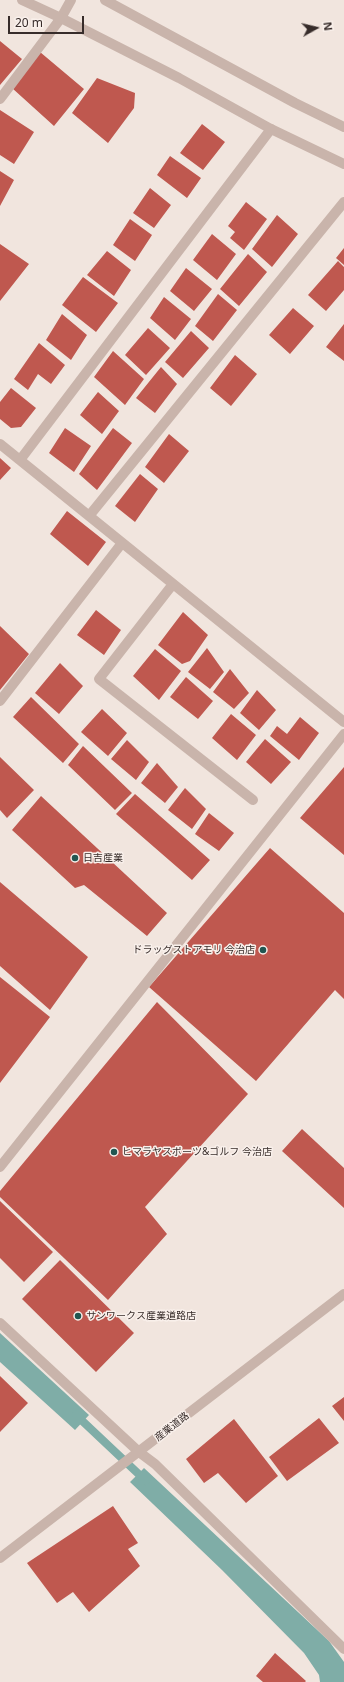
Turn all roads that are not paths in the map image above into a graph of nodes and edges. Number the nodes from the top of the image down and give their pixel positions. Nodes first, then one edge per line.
1 (22, 0) edge
2 (71, 0) edge
3 (105, 0) edge
4 (61, 18) junction
5 (0, 99) edge
6 (344, 127) edge
7 (271, 129) junction
8 (344, 164) edge
9 (344, 202) edge
10 (0, 444) edge
11 (20, 460) junction
12 (89, 516) junction
13 (122, 543) junction
14 (173, 584) junction
15 (0, 701) edge
16 (344, 722) edge
17 (344, 734) edge
18 (253, 800) dead end
19 (0, 1166) edge
20 (344, 1294) edge
21 (0, 1323) edge
22 (139, 1452) junction
23 (0, 1558) edge
24 (344, 1649) edge

1 - 4 street
2 - 4 street
3 - 6 street
4 - 5 street
4 - 7 street
7 - 8 street
7 - 11 street
9 - 12 street
10 - 11 street
11 - 12 street
12 - 13 street
13 - 14 street
13 - 15 street
14 - 16 street
14 - 18 street
17 - 19 street
20 - 22 street, 産業道路
21 - 22 street
22 - 23 street, 産業道路
22 - 24 street

